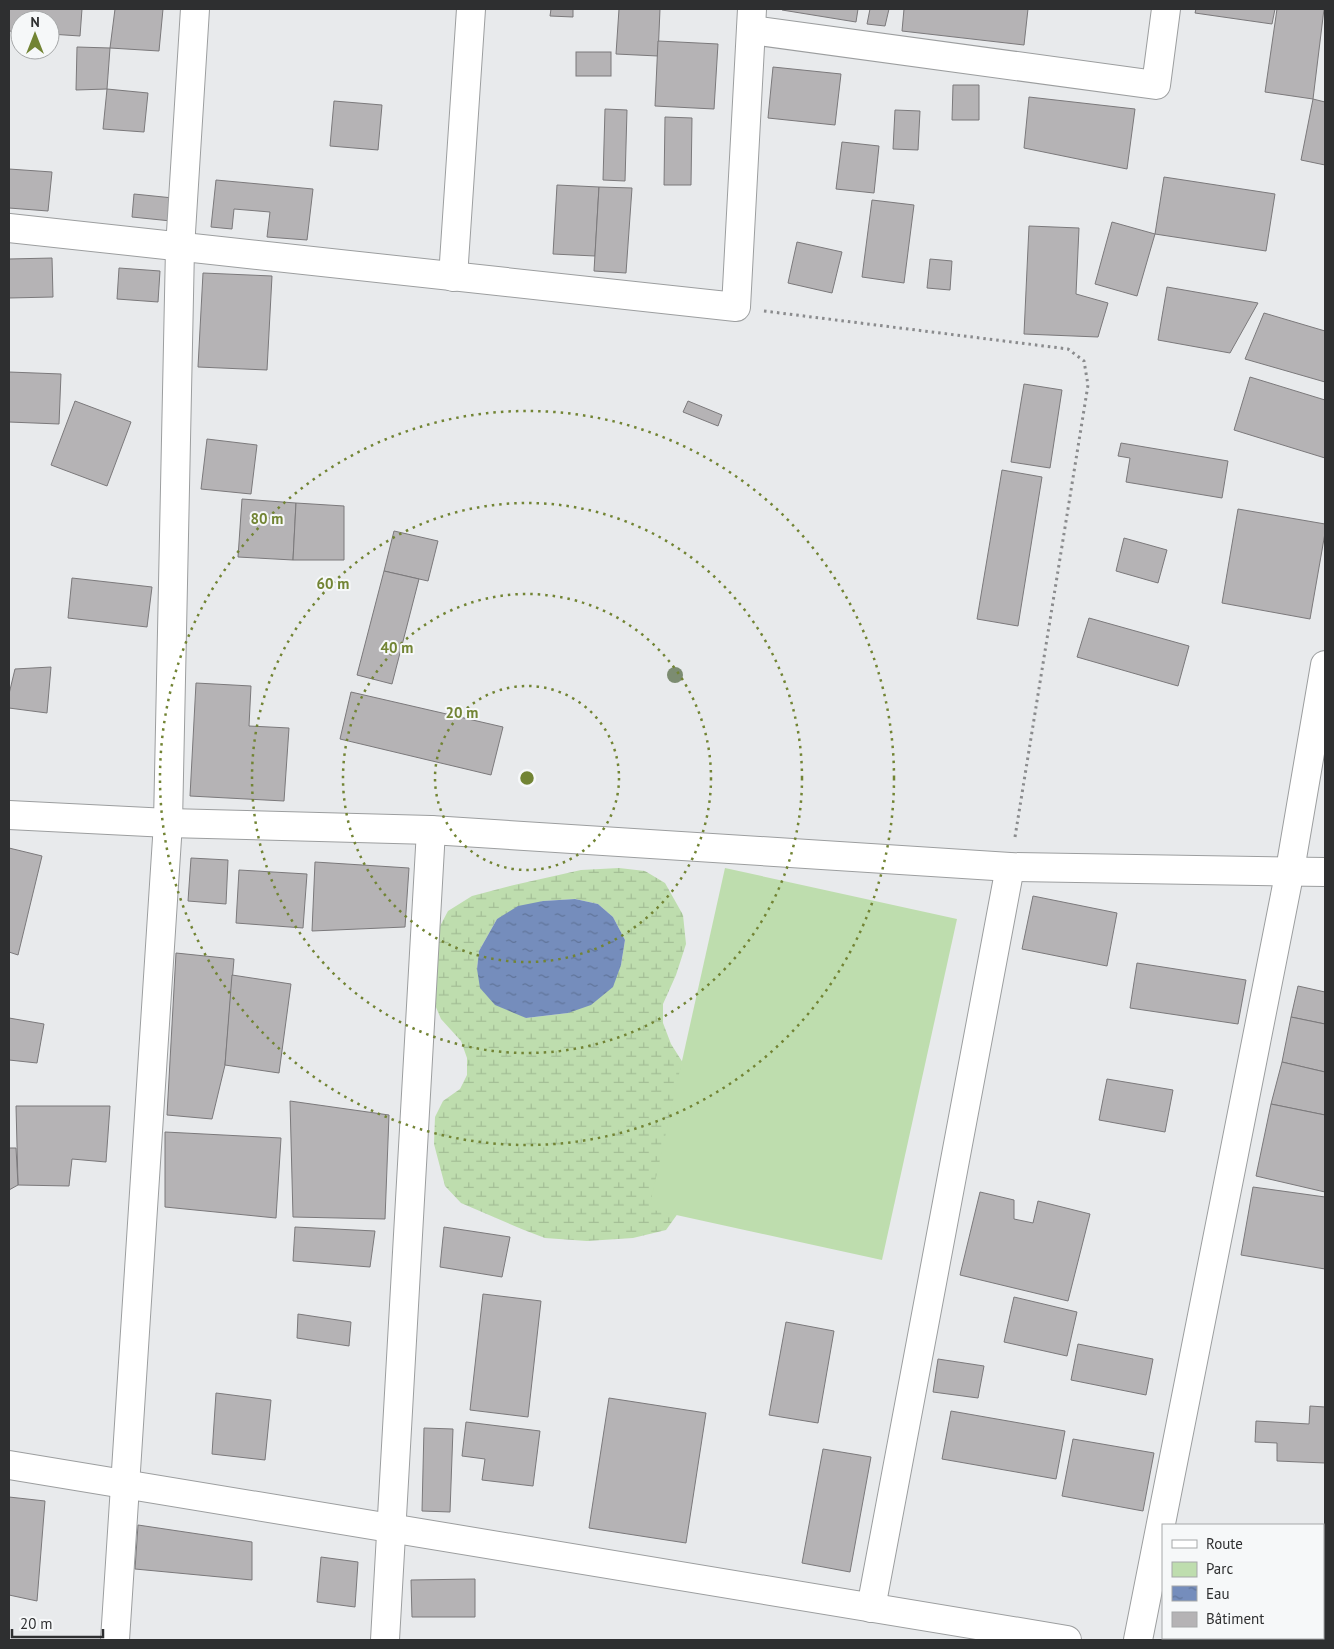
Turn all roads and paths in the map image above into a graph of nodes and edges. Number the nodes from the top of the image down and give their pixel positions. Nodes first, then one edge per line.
1 (195, 9) edge
2 (471, 9) edge
3 (1166, 9) edge
4 (751, 19) edge
5 (9, 228) edge
6 (180, 248) junction
7 (453, 276) junction
8 (736, 308) junction
9 (1325, 666) edge
10 (9, 814) edge
11 (168, 823) junction
12 (431, 830) junction
13 (1010, 867) junction
14 (1290, 870) junction
15 (1325, 872) edge
16 (9, 1465) edge
17 (125, 1485) junction
18 (392, 1529) junction
19 (871, 1608) junction
20 (115, 1640) edge
21 (386, 1640) edge
22 (1067, 1640) edge
23 (1138, 1640) edge

1 - 6 street
2 - 7 street
3 - 4 street
4 - 8 street
5 - 6 street
6 - 7 street
6 - 11 street
7 - 8 street
8 - 13 path
9 - 14 street
10 - 11 street
11 - 12 street
11 - 17 street
12 - 13 street
12 - 18 street
13 - 14 street
13 - 19 street
14 - 15 street
14 - 23 street
16 - 17 street
17 - 18 street
17 - 20 street
18 - 19 street
18 - 21 street
19 - 22 street

